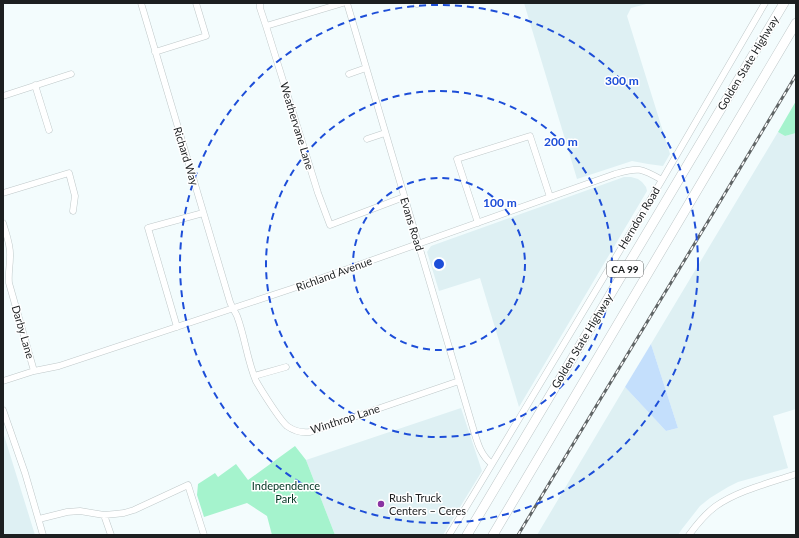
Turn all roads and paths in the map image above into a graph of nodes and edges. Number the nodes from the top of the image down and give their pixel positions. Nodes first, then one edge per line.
1 (141, 3) edge
2 (196, 3) edge
3 (260, 3) edge
4 (343, 3) edge
5 (347, 3) edge
6 (765, 3) edge
7 (784, 3) edge
8 (796, 23) edge
9 (266, 26) junction
10 (155, 52) junction
11 (366, 68) junction
12 (71, 74) dead end
13 (348, 74) dead end
14 (35, 86) junction
15 (3, 96) edge
16 (50, 130) dead end
17 (385, 133) junction
18 (367, 139) dead end
19 (662, 180) junction
20 (3, 193) edge
21 (404, 197) junction
22 (550, 197) junction
23 (73, 211) dead end
24 (203, 213) junction
25 (3, 223) edge
26 (478, 223) junction
27 (418, 243) junction
28 (10, 258) junction
29 (3, 260) edge
30 (233, 309) junction
31 (177, 327) junction
32 (286, 367) dead end
33 (34, 372) junction
34 (254, 376) junction
35 (3, 381) edge
36 (459, 381) junction
37 (3, 410) edge
38 (492, 464) junction
39 (796, 474) edge
40 (104, 515) junction
41 (39, 520) junction
42 (43, 535) edge
43 (111, 535) edge
44 (204, 535) edge
45 (449, 535) edge
46 (468, 535) edge
47 (493, 535) edge
48 (689, 535) edge

1 - 10 street, Richard Way
2 - 10 street
3 - 9 street, Weathervane Lane
4 - 9 street
5 - 11 street, Evans Road
6 - 19 street, Herndon Road
7 - 46 highway, Golden State Highway / CA 99
8 - 47 highway, Golden State Highway / CA 99
9 - 21 street, Weathervane Lane
10 - 24 street, Richard Way
11 - 13 street
11 - 17 street, Evans Road
12 - 14 street
14 - 15 street
14 - 16 street
17 - 18 street
17 - 21 street, Evans Road
19 - 22 street, Richland Avenue
19 - 38 street, Herndon Road
20 - 23 street
21 - 27 street, Evans Road
22 - 26 street, Richland Avenue
22 - 26 street
24 - 30 street, Richard Way
24 - 31 street
25 - 28 street, Darby Lane
26 - 27 street, Richland Avenue
27 - 30 street, Richland Avenue
27 - 36 street, Evans Road
28 - 29 street
28 - 33 street, Darby Lane
30 - 31 street, Richland Avenue
30 - 34 street, Winthrop Lane
31 - 33 street, Richland Avenue
32 - 34 street
33 - 35 street, Richland Avenue
34 - 36 street, Winthrop Lane
36 - 38 street, Evans Road
37 - 41 street
38 - 45 street, Herndon Road
39 - 48 street
40 - 41 street
40 - 43 street
40 - 44 street
41 - 42 street

